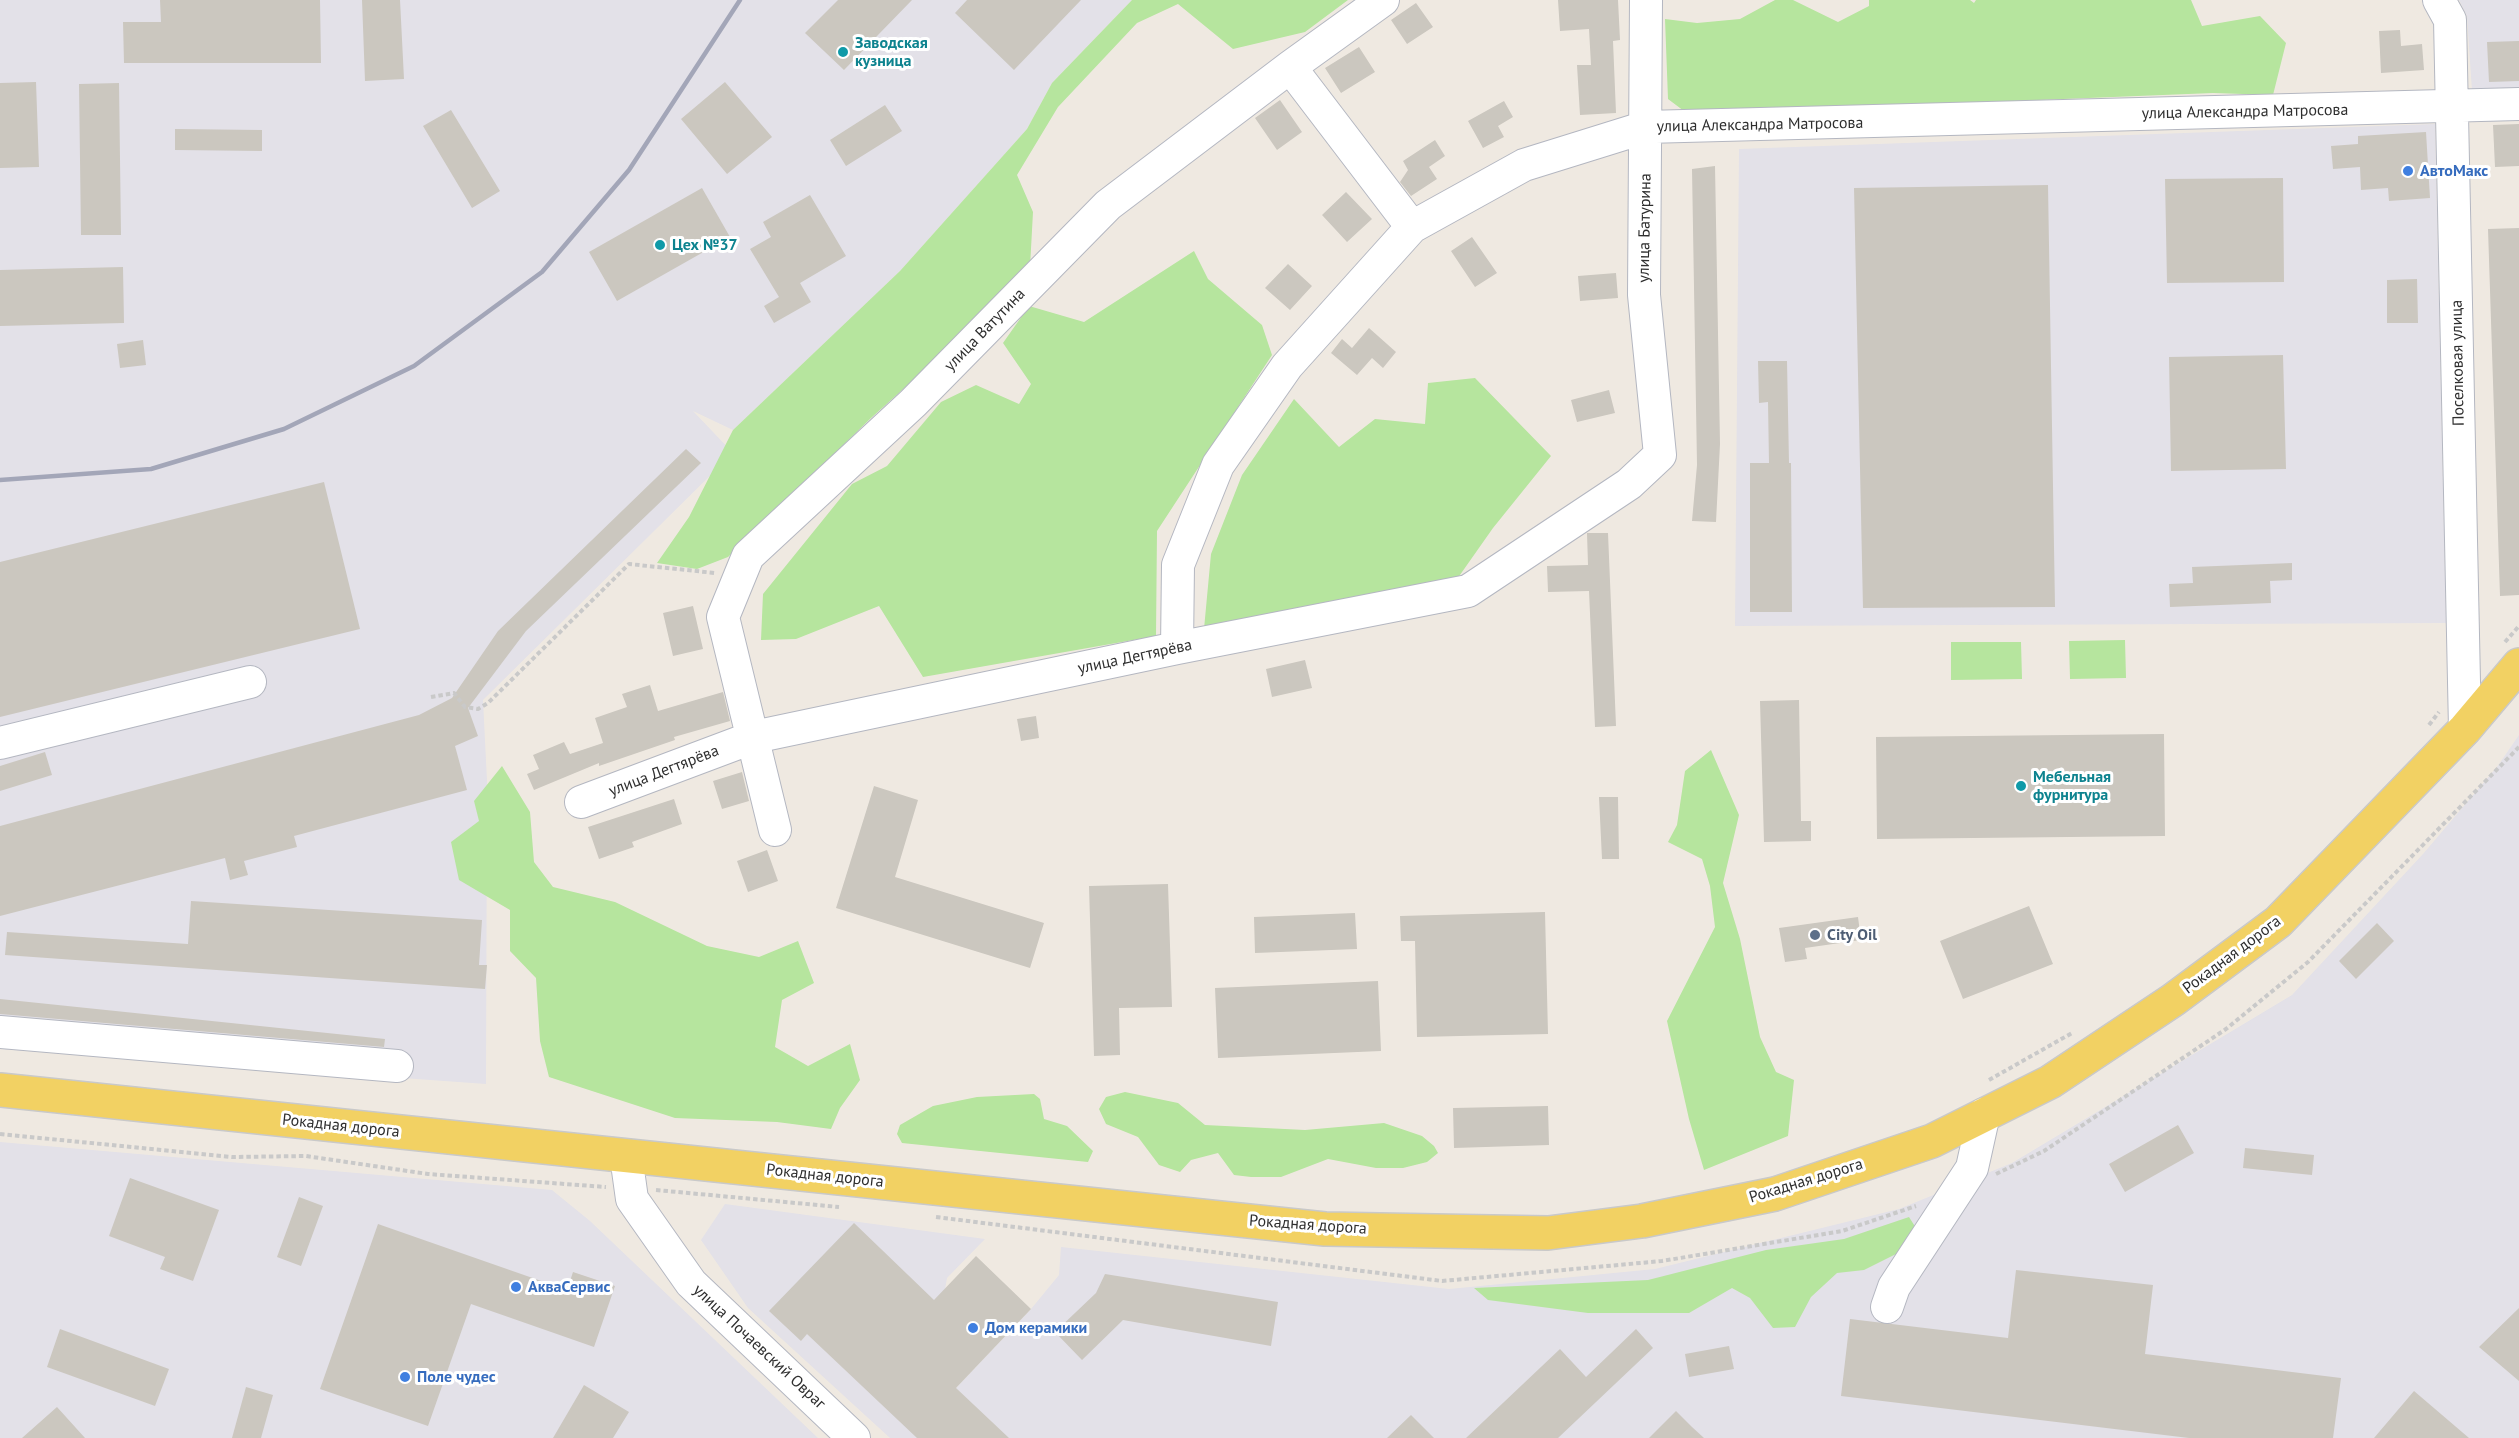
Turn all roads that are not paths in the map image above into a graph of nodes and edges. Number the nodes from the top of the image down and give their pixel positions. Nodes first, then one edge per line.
1 (1383, 0) edge
2 (1646, 0) edge
3 (2439, 0) edge
4 (1290, 67) junction
5 (2519, 104) edge
6 (2452, 107) junction
7 (1647, 127) junction
8 (1412, 227) junction
9 (1660, 455) joint
10 (1177, 648) junction
11 (2519, 665) edge
12 (250, 682) dead end
13 (2465, 729) junction
14 (754, 737) junction
15 (0, 743) edge
16 (581, 802) dead end
17 (775, 830) dead end
18 (0, 1032) edge
19 (398, 1066) dead end
20 (0, 1090) edge
21 (1983, 1099) junction
22 (626, 1156) junction
23 (1887, 1307) dead end
24 (854, 1438) edge

1 - 4 street, улица Ватутина
2 - 7 street, улица Батурина
3 - 6 street, Поселковая улица
4 - 8 street
4 - 14 street, улица Ватутина
5 - 6 street, улица Александра Матросова
6 - 7 street, улица Александра Матросова
6 - 13 street, Поселковая улица
7 - 8 street, улица Александра Матросова
7 - 9 street, улица Батурина
8 - 10 street, улица Александра Матросова
9 - 10 street, улица Дегтярёва
10 - 14 street, улица Дегтярёва
11 - 13 main road, Рокадная дорога
12 - 15 street
13 - 21 main road, Рокадная дорога
14 - 16 street, улица Дегтярёва
14 - 17 street, улица Ватутина
18 - 19 street
20 - 22 main road, Рокадная дорога
21 - 22 main road, Рокадная дорога
21 - 23 street
22 - 24 street, улица Почаевский Овраг

